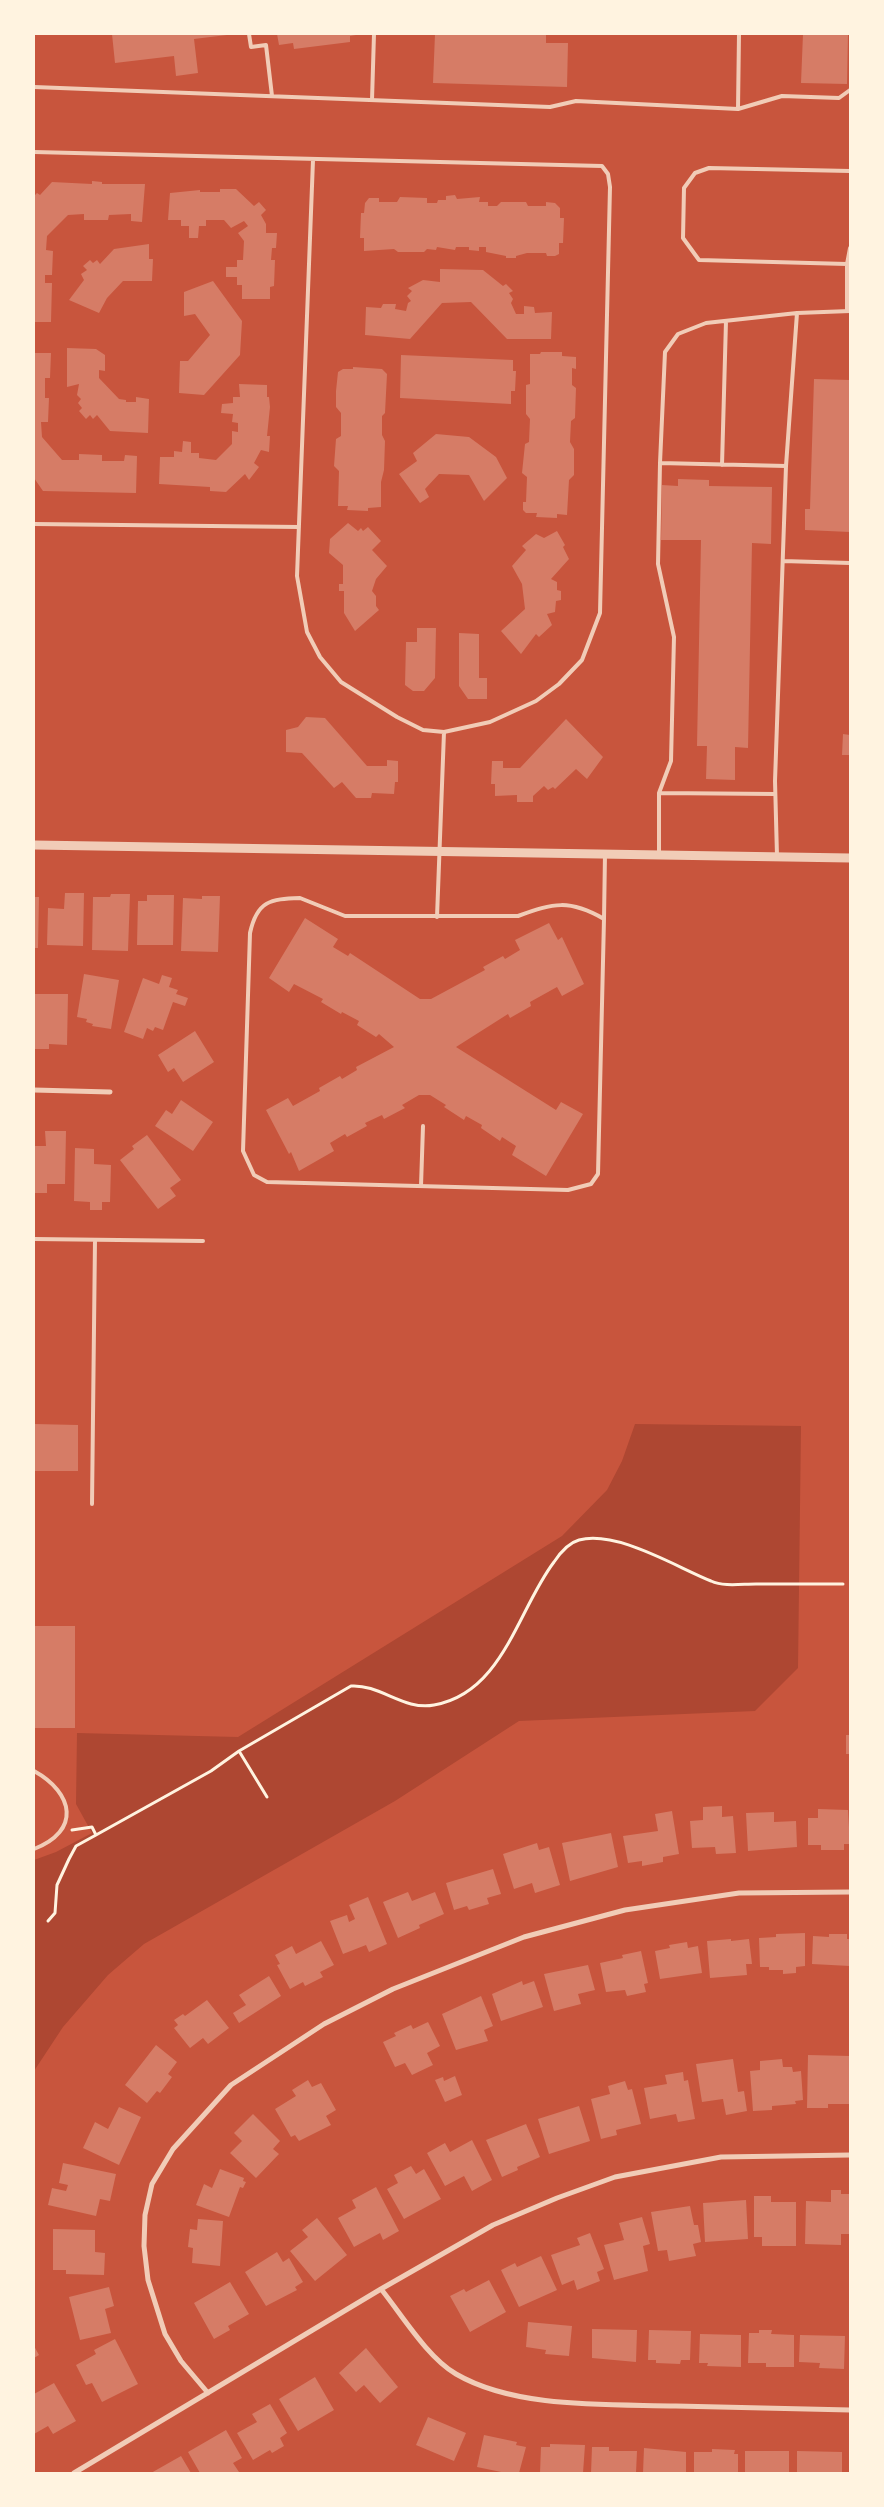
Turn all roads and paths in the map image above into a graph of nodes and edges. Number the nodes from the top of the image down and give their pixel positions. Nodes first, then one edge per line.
1 (249, 34) edge
2 (374, 34) edge
3 (739, 34) edge
4 (34, 87) edge
5 (850, 90) edge
6 (272, 96) junction
7 (372, 100) junction
8 (738, 109) junction
9 (34, 152) edge
10 (313, 160) junction
11 (850, 170) edge
12 (850, 248) edge
13 (848, 264) junction
14 (849, 311) edge
15 (797, 313) junction
16 (726, 320) junction
17 (660, 463) junction
18 (722, 465) junction
19 (786, 466) junction
20 (34, 524) edge
21 (299, 527) junction
22 (783, 561) junction
23 (850, 562) edge
24 (444, 732) junction
25 (659, 793) junction
26 (775, 794) junction
27 (34, 845) edge
28 (440, 851) junction
29 (605, 854) junction
30 (659, 855) junction
31 (776, 856) junction
32 (850, 858) edge
33 (437, 917) junction
34 (604, 918) junction
35 (34, 1090) edge
36 (110, 1092) dead end
37 (423, 1126) dead end
38 (421, 1186) junction
39 (34, 1239) edge
40 (95, 1240) junction
41 (203, 1241) dead end
42 (92, 1504) dead end
43 (843, 1584) dead end
44 (239, 1751) junction
45 (34, 1771) edge
46 (267, 1797) dead end
47 (62, 1832) junction
48 (96, 1835) junction
49 (34, 1849) edge
50 (850, 1892) edge
51 (48, 1921) dead end
52 (850, 2155) edge
53 (381, 2289) junction
54 (208, 2393) junction
55 (850, 2410) edge
56 (74, 2473) edge

1 - 6 lane
2 - 7 lane
3 - 8 lane
4 - 6 lane
5 - 8 lane
6 - 7 lane
7 - 8 lane
9 - 10 lane
10 - 21 lane
10 - 24 lane
11 - 13 lane
12 - 13 lane
13 - 14 lane
14 - 15 lane
15 - 16 lane
15 - 19 lane
16 - 17 lane
16 - 18 lane
17 - 18 lane
17 - 25 lane
18 - 19 lane
19 - 22 lane
20 - 21 lane
21 - 24 lane
22 - 23 lane
22 - 26 lane
24 - 28 lane
25 - 26 lane
25 - 30 lane
26 - 31 lane
27 - 28 street
28 - 29 street
28 - 33 lane
29 - 30 street
29 - 34 lane
30 - 31 street
31 - 32 street
33 - 34 lane
33 - 38 lane
34 - 38 lane
35 - 36 street
37 - 38 lane
39 - 40 lane
40 - 41 lane
40 - 42 lane
43 - 44 path
44 - 46 path
44 - 48 path
45 - 47 lane
47 - 48 path
47 - 49 lane
48 - 51 path
50 - 54 street
52 - 53 street
53 - 54 street
53 - 55 street
54 - 56 street

